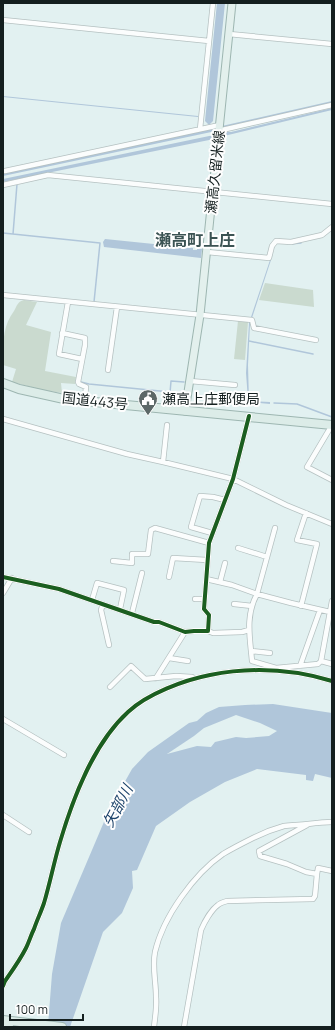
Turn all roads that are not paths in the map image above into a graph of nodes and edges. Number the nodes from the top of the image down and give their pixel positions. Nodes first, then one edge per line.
1 (213, 3) edge
2 (232, 3) edge
3 (3, 20) edge
4 (229, 34) junction
5 (209, 41) junction
6 (332, 44) edge
7 (332, 105) edge
8 (200, 129) junction
9 (220, 129) junction
10 (3, 171) edge
11 (3, 185) edge
12 (213, 192) junction
13 (332, 204) edge
14 (332, 228) edge
15 (207, 252) junction
16 (3, 295) edge
17 (68, 302) junction
18 (117, 307) junction
19 (200, 315) junction
20 (62, 333) junction
21 (316, 340) dead end
22 (82, 359) junction
23 (108, 370) dead end
24 (190, 381) junction
25 (3, 383) edge
26 (235, 385) dead end
27 (85, 398) dead end
28 (185, 411) junction
29 (249, 416) junction
30 (3, 419) edge
31 (167, 425) dead end
32 (332, 425) edge
33 (163, 462) junction
34 (233, 479) junction
35 (332, 480) edge
36 (225, 500) junction
37 (306, 513) junction
38 (332, 524) edge
39 (275, 528) dead end
40 (212, 533) junction
41 (209, 543) junction
42 (238, 548) dead end
43 (267, 557) junction
44 (207, 560) junction
45 (113, 562) dead end
46 (225, 563) dead end
47 (142, 573) dead end
48 (3, 577) edge
49 (170, 577) dead end
50 (12, 578) junction
51 (206, 579) junction
52 (220, 582) junction
53 (3, 593) edge
54 (257, 594) junction
55 (195, 599) dead end
56 (205, 599) junction
57 (92, 600) junction
58 (332, 601) edge
59 (103, 604) junction
60 (234, 604) dead end
61 (252, 606) junction
62 (301, 606) junction
63 (120, 609) junction
64 (320, 610) junction
65 (330, 612) junction
66 (132, 613) junction
67 (330, 622) edge
68 (249, 630) junction
69 (185, 632) junction
70 (208, 632) junction
71 (109, 645) dead end
72 (251, 651) junction
73 (270, 653) dead end
74 (169, 658) junction
75 (188, 660) dead end
76 (324, 662) junction
77 (332, 665) edge
78 (300, 666) junction
79 (276, 669) junction
80 (197, 677) junction
81 (156, 678) junction
82 (332, 681) edge
83 (110, 687) dead end
84 (3, 718) edge
85 (64, 755) dead end
86 (3, 815) edge
87 (332, 822) edge
88 (309, 824) junction
89 (30, 832) dead end
90 (332, 871) edge
91 (317, 874) junction
92 (3, 986) edge
93 (6, 1024) edge
94 (62, 1027) edge
95 (154, 1027) edge
96 (184, 1027) edge

1 - 5 street
2 - 4 main road, 瀬高久留米線
3 - 5 street
4 - 6 street
4 - 9 main road, 瀬高久留米線
5 - 8 street
7 - 9 street
8 - 9 street
8 - 10 street
9 - 12 main road, 瀬高久留米線
11 - 12 street
12 - 13 street
12 - 15 main road, 瀬高久留米線
14 - 15 street
15 - 19 main road, 瀬高久留米線
16 - 17 street
17 - 18 street
17 - 20 street
18 - 19 street
18 - 23 street
19 - 21 street
19 - 24 main road, 瀬高久留米線
20 - 22 street
20 - 22 street
22 - 27 street
24 - 26 street
24 - 28 main road, 瀬高久留米線
25 - 28 highway, 国道443号
28 - 29 highway, 国道443号
29 - 32 highway, 国道443号
29 - 34 street
30 - 33 street
31 - 33 street
32 - 35 street
33 - 34 street
34 - 36 street
34 - 37 street
36 - 40 street
36 - 40 street
37 - 38 street
37 - 62 street
39 - 43 street
40 - 41 street
41 - 44 street
41 - 45 street
42 - 43 street
43 - 54 street
44 - 49 street
44 - 51 street
46 - 52 street
47 - 66 street
48 - 50 street
50 - 53 street
50 - 57 street
51 - 52 street
51 - 56 street
52 - 54 street
54 - 61 street
54 - 62 street
55 - 56 street
56 - 70 street
57 - 59 street
57 - 63 street
58 - 65 street
59 - 63 street
59 - 71 street
60 - 61 street
61 - 68 street
62 - 64 street
63 - 66 street
64 - 65 street
64 - 78 street
65 - 67 street
66 - 69 street
67 - 76 street
68 - 70 street
68 - 72 street
69 - 70 street
69 - 74 street
72 - 73 street
72 - 79 street
74 - 75 street
74 - 81 street
76 - 77 street
76 - 78 street
78 - 79 street
79 - 80 street
79 - 82 street
80 - 81 street
80 - 92 street
81 - 83 street
84 - 85 street
86 - 89 street
87 - 88 street
88 - 91 street
88 - 95 street
90 - 91 street
91 - 96 street
93 - 94 highway

